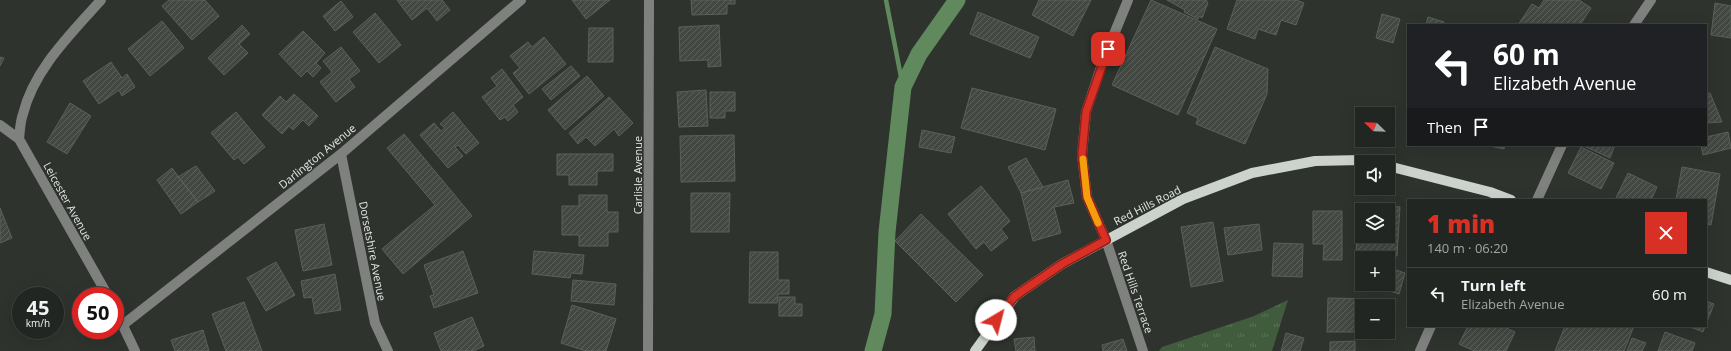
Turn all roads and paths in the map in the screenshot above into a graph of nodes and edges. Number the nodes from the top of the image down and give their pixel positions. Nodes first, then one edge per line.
1 (101, 0) edge
2 (521, 0) edge
3 (649, 0) edge
4 (1128, 0) edge
5 (1651, 0) edge
6 (1635, 24) edge
7 (0, 125) edge
8 (19, 139) junction
9 (1562, 146) edge
10 (341, 154) junction
11 (1355, 160) edge
12 (1395, 168) edge
13 (1488, 196) edge
14 (1505, 199) edge
15 (1537, 199) edge
16 (1106, 240) junction
17 (1707, 272) edge
18 (1731, 280) edge
19 (103, 287) edge
20 (124, 324) joint
21 (1431, 327) edge
22 (135, 351) edge
23 (388, 351) edge
24 (648, 351) edge
25 (975, 351) edge
26 (1143, 351) edge
27 (1420, 351) edge

1 - 8 street
2 - 10 street, Darlington Avenue
3 - 24 street, Carlisle Avenue
4 - 16 street, Red Hills Terrace
5 - 6 street
7 - 8 street, Leicester Avenue
8 - 19 street, Leicester Avenue
9 - 15 street
10 - 20 street, Darlington Avenue
10 - 23 street, Dorsetshire Avenue
11 - 16 main road, Red Hills Road
12 - 13 main road
13 - 14 main road
16 - 25 main road, Red Hills Road
16 - 26 street, Red Hills Terrace
17 - 18 main road
20 - 22 street
21 - 27 street

